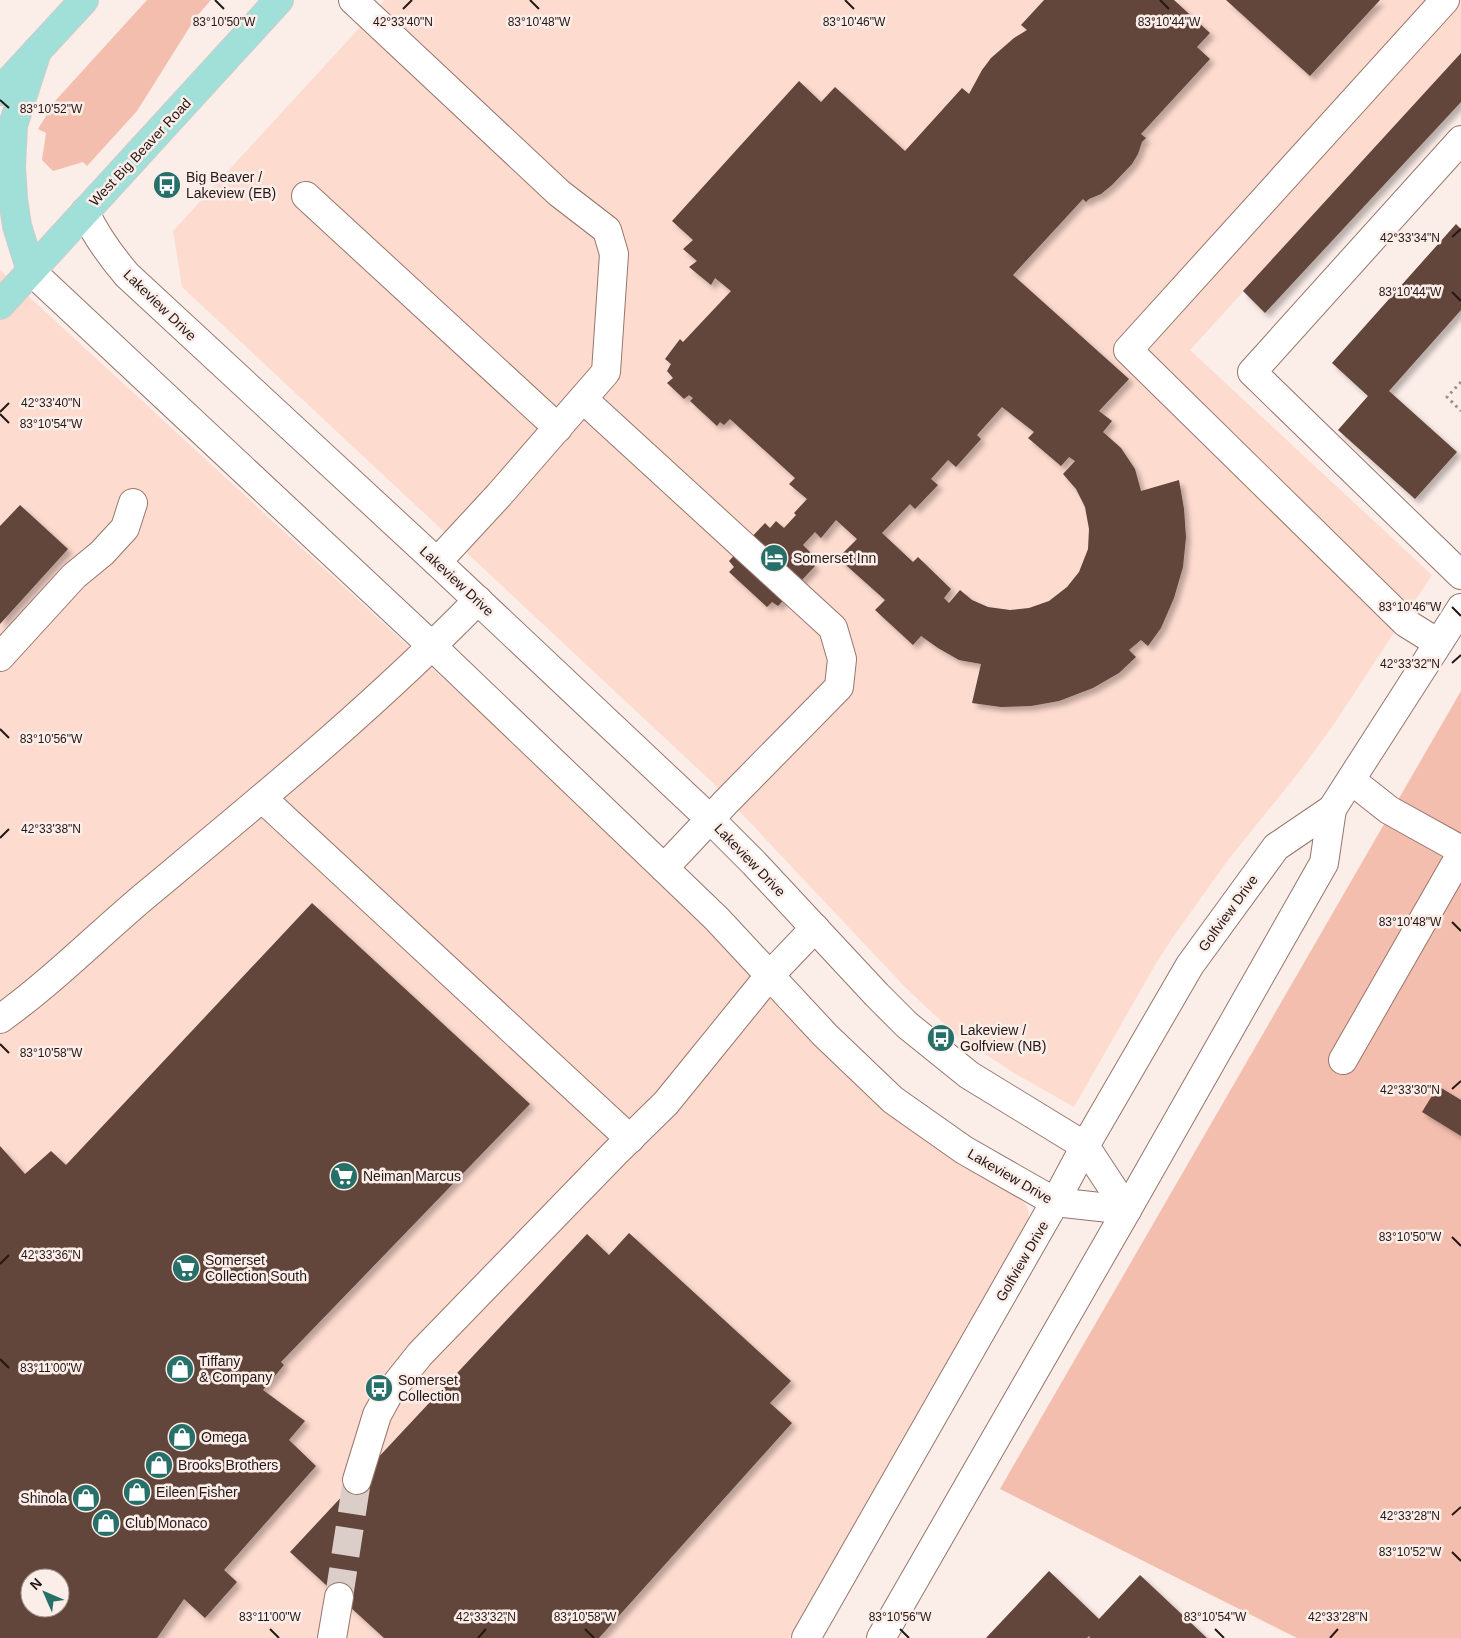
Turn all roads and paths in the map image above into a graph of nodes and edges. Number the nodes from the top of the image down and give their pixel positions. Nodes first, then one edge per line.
1 (84, 0) edge
2 (279, 0) edge
3 (353, 0) edge
4 (1445, 0) edge
5 (37, 51) junction
6 (0, 91) edge
7 (1461, 140) edge
8 (306, 196) dead end
9 (85, 212) junction
10 (31, 271) junction
11 (0, 305) edge
12 (1461, 382) edge
13 (583, 399) junction
14 (1461, 411) edge
15 (558, 428) junction
16 (133, 503) dead end
17 (437, 562) junction
18 (1461, 575) edge
19 (478, 600) junction
20 (1461, 608) edge
21 (1438, 643) junction
22 (432, 647) junction
23 (0, 656) edge
24 (1351, 780) junction
25 (262, 798) junction
26 (1332, 809) junction
27 (710, 819) junction
28 (1461, 852) edge
29 (664, 868) junction
30 (814, 928) junction
31 (769, 976) junction
32 (0, 1019) edge
33 (1343, 1060) dead end
34 (630, 1139) junction
35 (1085, 1146) junction
36 (1055, 1202) junction
37 (1127, 1210) junction
38 (357, 1480) tunnel mouth
39 (339, 1597) tunnel mouth
40 (332, 1638) edge
41 (806, 1638) edge
42 (881, 1638) edge

1 - 5 main road
2 - 9 main road, West Big Beaver Road
3 - 13 street
4 - 21 street
5 - 6 main road
5 - 10 main road
7 - 18 street
8 - 15 street
9 - 10 main road, West Big Beaver Road
9 - 17 street, Lakeview Drive
10 - 11 main road, West Big Beaver Road
10 - 22 street, Lakeview Drive
12 - 14 path
13 - 15 street
13 - 27 street
15 - 17 street
16 - 23 street
17 - 19 street, Lakeview Drive
19 - 22 street
19 - 27 street, Lakeview Drive
20 - 21 street, Golfview Drive
21 - 24 street, Golfview Drive
22 - 25 street
22 - 29 street, Lakeview Drive
24 - 26 street, Golfview Drive
24 - 28 street
25 - 32 street
25 - 34 street
26 - 35 street, Golfview Drive
26 - 37 street, Golfview Drive
27 - 29 street
27 - 30 street, Lakeview Drive
28 - 33 street
29 - 31 street, Lakeview Drive
30 - 31 street
30 - 35 street, Lakeview Drive
31 - 34 street
31 - 36 street, Lakeview Drive
34 - 38 street
35 - 36 street, Golfview Drive
35 - 37 street, Lakeview Drive
36 - 37 street, Lakeview Drive
36 - 41 street, Golfview Drive
37 - 42 street, Golfview Drive
39 - 40 street

